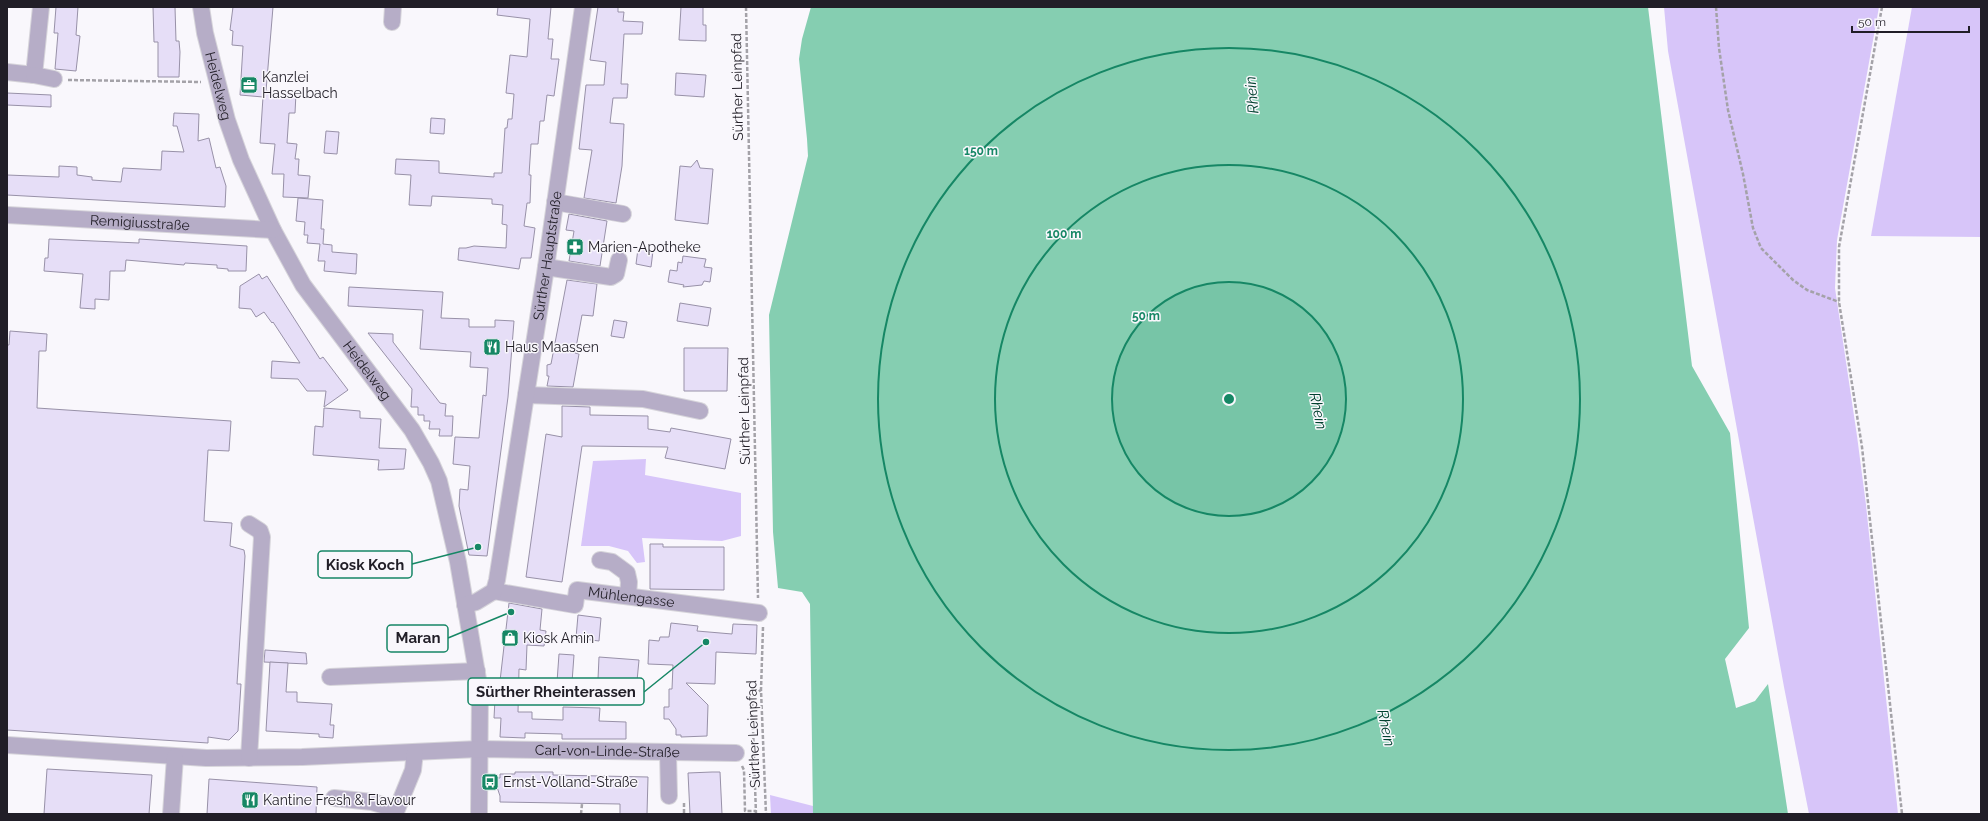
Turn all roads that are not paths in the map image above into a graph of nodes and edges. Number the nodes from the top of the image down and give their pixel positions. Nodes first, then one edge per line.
1 (41, 7) edge
2 (201, 7) edge
3 (583, 7) edge
4 (7, 72) edge
5 (34, 75) junction
6 (54, 79) road end
7 (555, 202) junction
8 (623, 214) dead end
9 (7, 215) edge
10 (273, 230) junction
11 (619, 260) dead end
12 (546, 267) junction
13 (526, 395) junction
14 (700, 411) dead end
15 (249, 524) dead end
16 (600, 560) dead end
17 (494, 591) junction
18 (628, 596) junction
19 (465, 605) junction
20 (759, 613) road end
21 (477, 671) junction
22 (330, 677) dead end
23 (7, 745) edge
24 (479, 749) junction
25 (414, 752) junction
26 (668, 752) junction
27 (736, 753) road end
28 (175, 757) junction
29 (249, 758) junction
30 (669, 796) dead end
31 (334, 798) dead end
32 (395, 812) edge
33 (171, 814) edge
34 (479, 814) edge

1 - 5 street
2 - 10 street, Heidelweg
3 - 7 street, Sürther Hauptstraße
4 - 5 street
5 - 6 street
7 - 8 street
7 - 12 street, Sürther Hauptstraße
9 - 10 street, Remigiusstraße
10 - 19 street, Heidelweg
11 - 12 street
12 - 13 street, Sürther Hauptstraße
13 - 14 street
13 - 17 street, Sürther Hauptstraße
15 - 29 street
16 - 18 street
17 - 18 street, Mühlengasse
17 - 19 street
18 - 20 street, Mühlengasse
19 - 21 street, Heidelweg
21 - 22 street
21 - 24 street, Heidelweg
23 - 28 street, Carl-von-Linde-Straße
24 - 25 street, Carl-von-Linde-Straße
24 - 26 street, Carl-von-Linde-Straße
24 - 34 street
25 - 29 street, Carl-von-Linde-Straße
25 - 32 street
26 - 27 street, Carl-von-Linde-Straße
26 - 30 street
28 - 29 street, Carl-von-Linde-Straße
28 - 33 street
31 - 32 street

